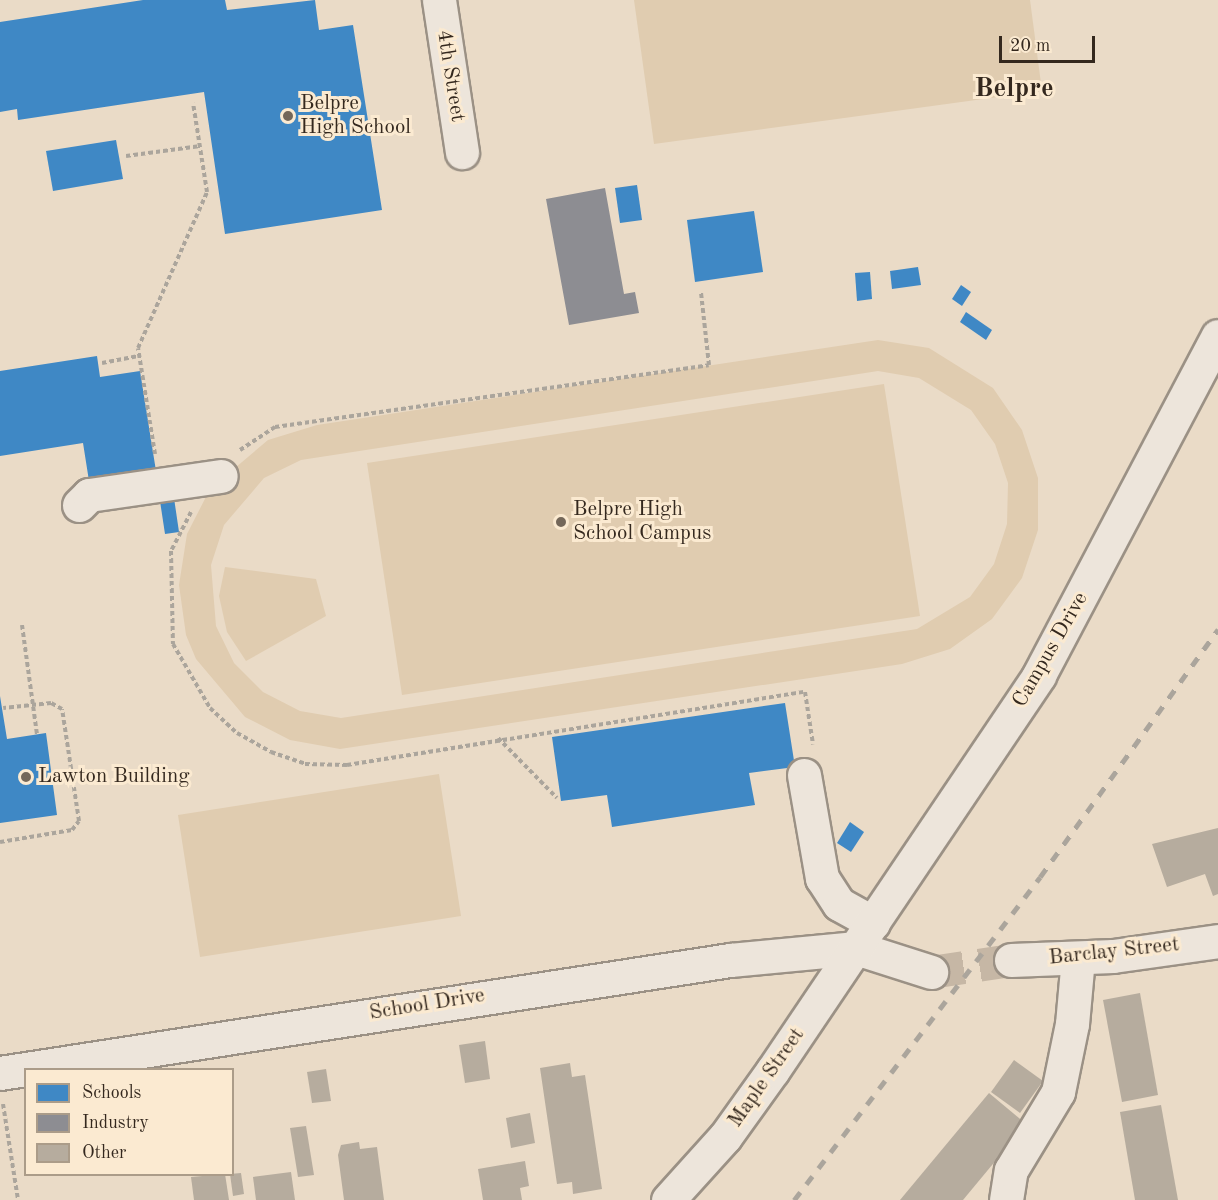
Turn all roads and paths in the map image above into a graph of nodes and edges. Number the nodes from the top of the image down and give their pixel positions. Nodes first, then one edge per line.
1 (439, 0) edge
2 (193, 103) dead end
3 (200, 146) junction
4 (462, 153) dead end
5 (126, 156) dead end
6 (701, 292) dead end
7 (1218, 336) edge
8 (138, 356) junction
9 (102, 363) dead end
10 (213, 478) junction
11 (158, 484) junction
12 (80, 505) dead end
13 (22, 625) dead end
14 (33, 705) junction
15 (3, 708) dead end
16 (37, 734) dead end
17 (498, 737) junction
18 (804, 775) joint
19 (557, 798) dead end
20 (0, 842) edge
21 (865, 935) junction
22 (1218, 941) edge
23 (1078, 958) junction
24 (1011, 960) tunnel mouth
25 (931, 972) tunnel mouth
26 (95, 1068) edge
27 (24, 1080) edge
28 (1, 1084) edge
29 (18, 1200) edge
30 (668, 1200) edge
31 (1006, 1200) edge

1 - 4 street, 4th Street
2 - 3 path
3 - 5 path
3 - 8 path
6 - 10 path
7 - 21 street, Campus Drive
8 - 9 path
8 - 11 path
10 - 11 street
10 - 17 path
11 - 12 street
13 - 14 path
14 - 15 path
14 - 16 path
14 - 20 path
17 - 18 path
17 - 19 path
18 - 21 street
21 - 25 street
21 - 26 street, School Drive
21 - 30 street, Maple Street
22 - 23 street, Barclay Street
23 - 24 street, Barclay Street
23 - 31 street
27 - 28 street, School Drive
28 - 29 path

